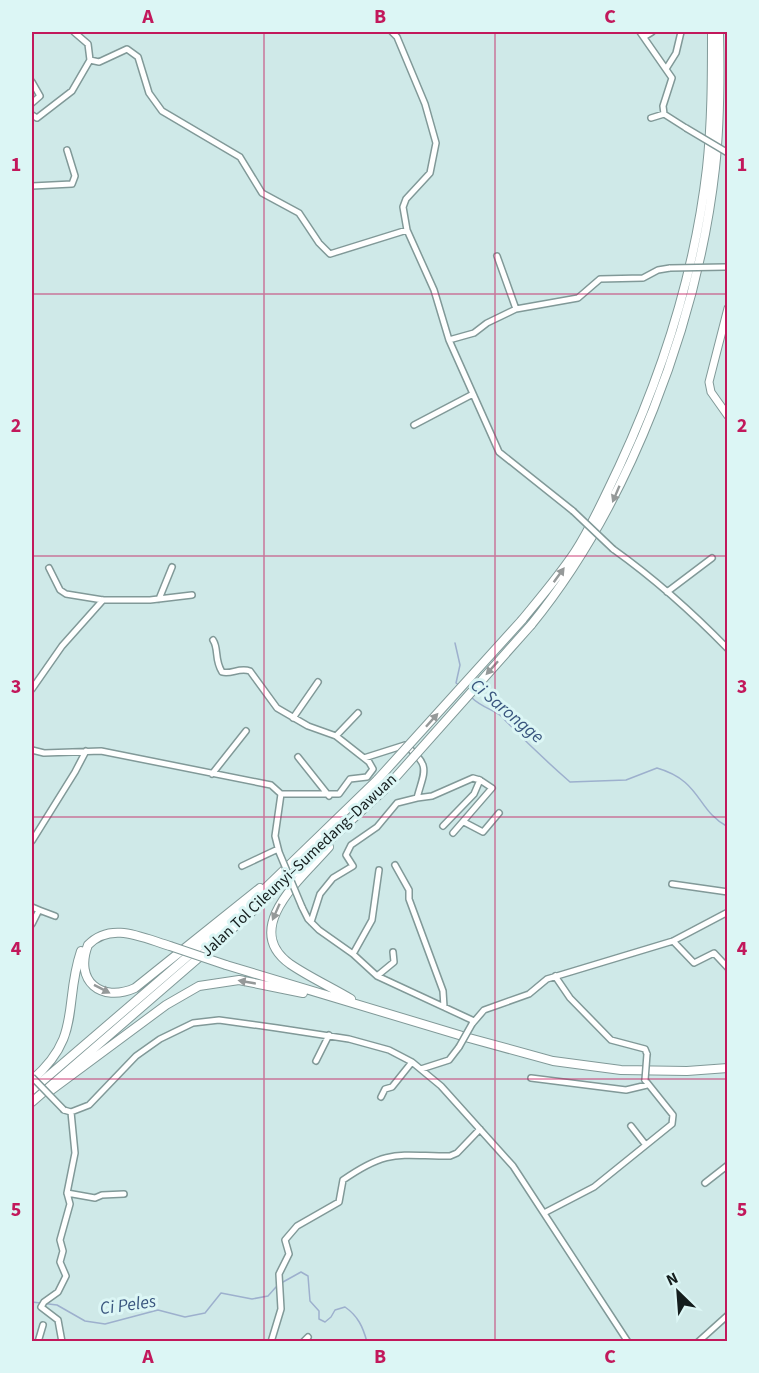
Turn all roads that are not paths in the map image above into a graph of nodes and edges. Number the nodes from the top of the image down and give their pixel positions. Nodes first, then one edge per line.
1 (74, 32) edge
2 (392, 32) edge
3 (652, 32) edge
4 (681, 32) edge
5 (712, 32) edge
6 (719, 32) edge
7 (642, 34) edge
8 (90, 60) junction
9 (666, 69) junction
10 (32, 82) edge
11 (32, 103) edge
12 (664, 114) junction
13 (32, 115) edge
14 (651, 118) dead end
15 (67, 150) dead end
16 (728, 153) edge
17 (32, 186) edge
18 (407, 230) junction
19 (497, 256) dead end
20 (727, 267) edge
21 (728, 308) edge
22 (516, 309) junction
23 (726, 321) edge
24 (448, 340) junction
25 (474, 394) junction
26 (728, 416) edge
27 (414, 425) dead end
28 (712, 558) dead end
29 (172, 567) dead end
30 (50, 568) dead end
31 (667, 592) junction
32 (192, 595) dead end
33 (159, 599) junction
34 (103, 600) junction
35 (213, 640) dead end
36 (728, 649) edge
37 (318, 682) dead end
38 (32, 689) edge
39 (358, 713) dead end
40 (293, 718) junction
41 (246, 731) dead end
42 (336, 736) junction
43 (32, 750) edge
44 (86, 750) junction
45 (298, 756) dead end
46 (364, 758) junction
47 (212, 774) junction
48 (480, 780) junction
49 (281, 794) junction
50 (329, 796) junction
51 (417, 798) junction
52 (469, 800) junction
53 (477, 807) junction
54 (499, 813) dead end
55 (353, 819) junction
56 (464, 822) junction
57 (443, 826) dead end
58 (453, 833) dead end
59 (32, 841) edge
60 (278, 851) junction
61 (301, 856) junction
62 (395, 865) dead end
63 (242, 866) dead end
64 (379, 870) dead end
65 (672, 884) dead end
66 (728, 892) edge
67 (32, 907) edge
68 (39, 910) junction
69 (728, 912) edge
70 (55, 916) dead end
71 (311, 922) junction
72 (32, 924) edge
73 (673, 941) junction
74 (171, 945) junction
75 (393, 952) dead end
76 (353, 954) junction
77 (728, 968) edge
78 (377, 976) junction
79 (555, 976) junction
80 (348, 1000) junction
81 (444, 1006) junction
82 (473, 1022) junction
83 (329, 1035) junction
84 (316, 1061) dead end
85 (412, 1062) junction
86 (728, 1063) edge
87 (728, 1068) edge
88 (421, 1069) junction
89 (32, 1078) edge
90 (531, 1078) dead end
91 (646, 1082) junction
92 (32, 1090) edge
93 (381, 1098) dead end
94 (32, 1103) edge
95 (71, 1112) junction
96 (631, 1126) dead end
97 (480, 1129) junction
98 (645, 1144) junction
99 (728, 1165) edge
100 (705, 1183) dead end
101 (67, 1193) junction
102 (124, 1194) dead end
103 (544, 1213) junction
104 (728, 1315) edge
105 (42, 1325) dead end
106 (308, 1337) dead end
107 (38, 1341) edge
108 (62, 1341) edge
109 (271, 1341) edge
110 (303, 1341) edge
111 (628, 1341) edge
112 (698, 1341) edge

1 - 8 street
2 - 18 street
3 - 7 street
4 - 9 street
61 -> 5 highway, Jalan Tol Cileunyi–Sumedang–Dawuan, bridge
6 -> 55 highway, Jalan Tol Cileunyi–Sumedang–Dawuan, bridge
7 - 9 street
8 - 13 street
8 - 18 street
9 - 12 street
10 - 11 street
12 - 14 street
12 - 16 street, bridge
15 - 17 street
18 - 24 street
19 - 22 street
20 - 22 street, bridge
21 - 23 main road
22 - 24 street
23 - 26 main road
24 - 25 street
25 - 27 street
25 - 31 street, bridge
28 - 31 street
29 - 33 street
30 - 34 street
31 - 36 street
32 - 33 street
33 - 34 street
34 - 38 street
35 - 40 street
37 - 40 street
39 - 42 street
40 - 42 street
41 - 47 street
42 - 46 street
43 - 44 street
44 - 47 street
44 - 59 street
45 - 50 street
46 - 50 street
46 - 51 street
47 - 49 street
48 - 51 street
48 - 52 street
48 - 53 street
49 - 50 street
49 - 60 street
51 - 71 street
52 - 53 street
52 - 57 street
53 - 56 street
54 - 56 street
55 -> 80 highway
55 - 94 highway, Jalan Tol Cileunyi–Sumedang–Dawuan
56 - 58 street
60 - 63 street
60 - 71 street, bridge
74 -> 61 highway
61 - 92 highway, Jalan Tol Cileunyi–Sumedang–Dawuan
62 - 81 street
64 - 76 street
65 - 66 street
67 - 68 street
68 - 70 street
68 - 72 street
69 - 73 street
71 - 76 street
73 - 77 street
73 - 79 street
74 - 80 highway, bridge
74 - 89 highway
75 - 78 street
76 - 78 street
78 - 81 street
79 - 82 street
79 - 91 street, bridge
80 - 86 highway
80 - 87 highway
80 -> 94 highway
81 - 82 street
82 - 88 street, bridge
83 - 84 street
83 - 85 street
83 - 95 street
85 - 88 street
85 - 93 street
88 - 97 street
89 - 95 street, bridge
90 - 91 street
91 - 98 street
95 - 101 street
96 - 98 street
97 - 103 street
97 - 109 street
98 - 103 street
99 - 100 street
101 - 102 street
101 - 108 street
103 - 111 street
104 - 112 street
105 - 107 street
106 - 110 street

